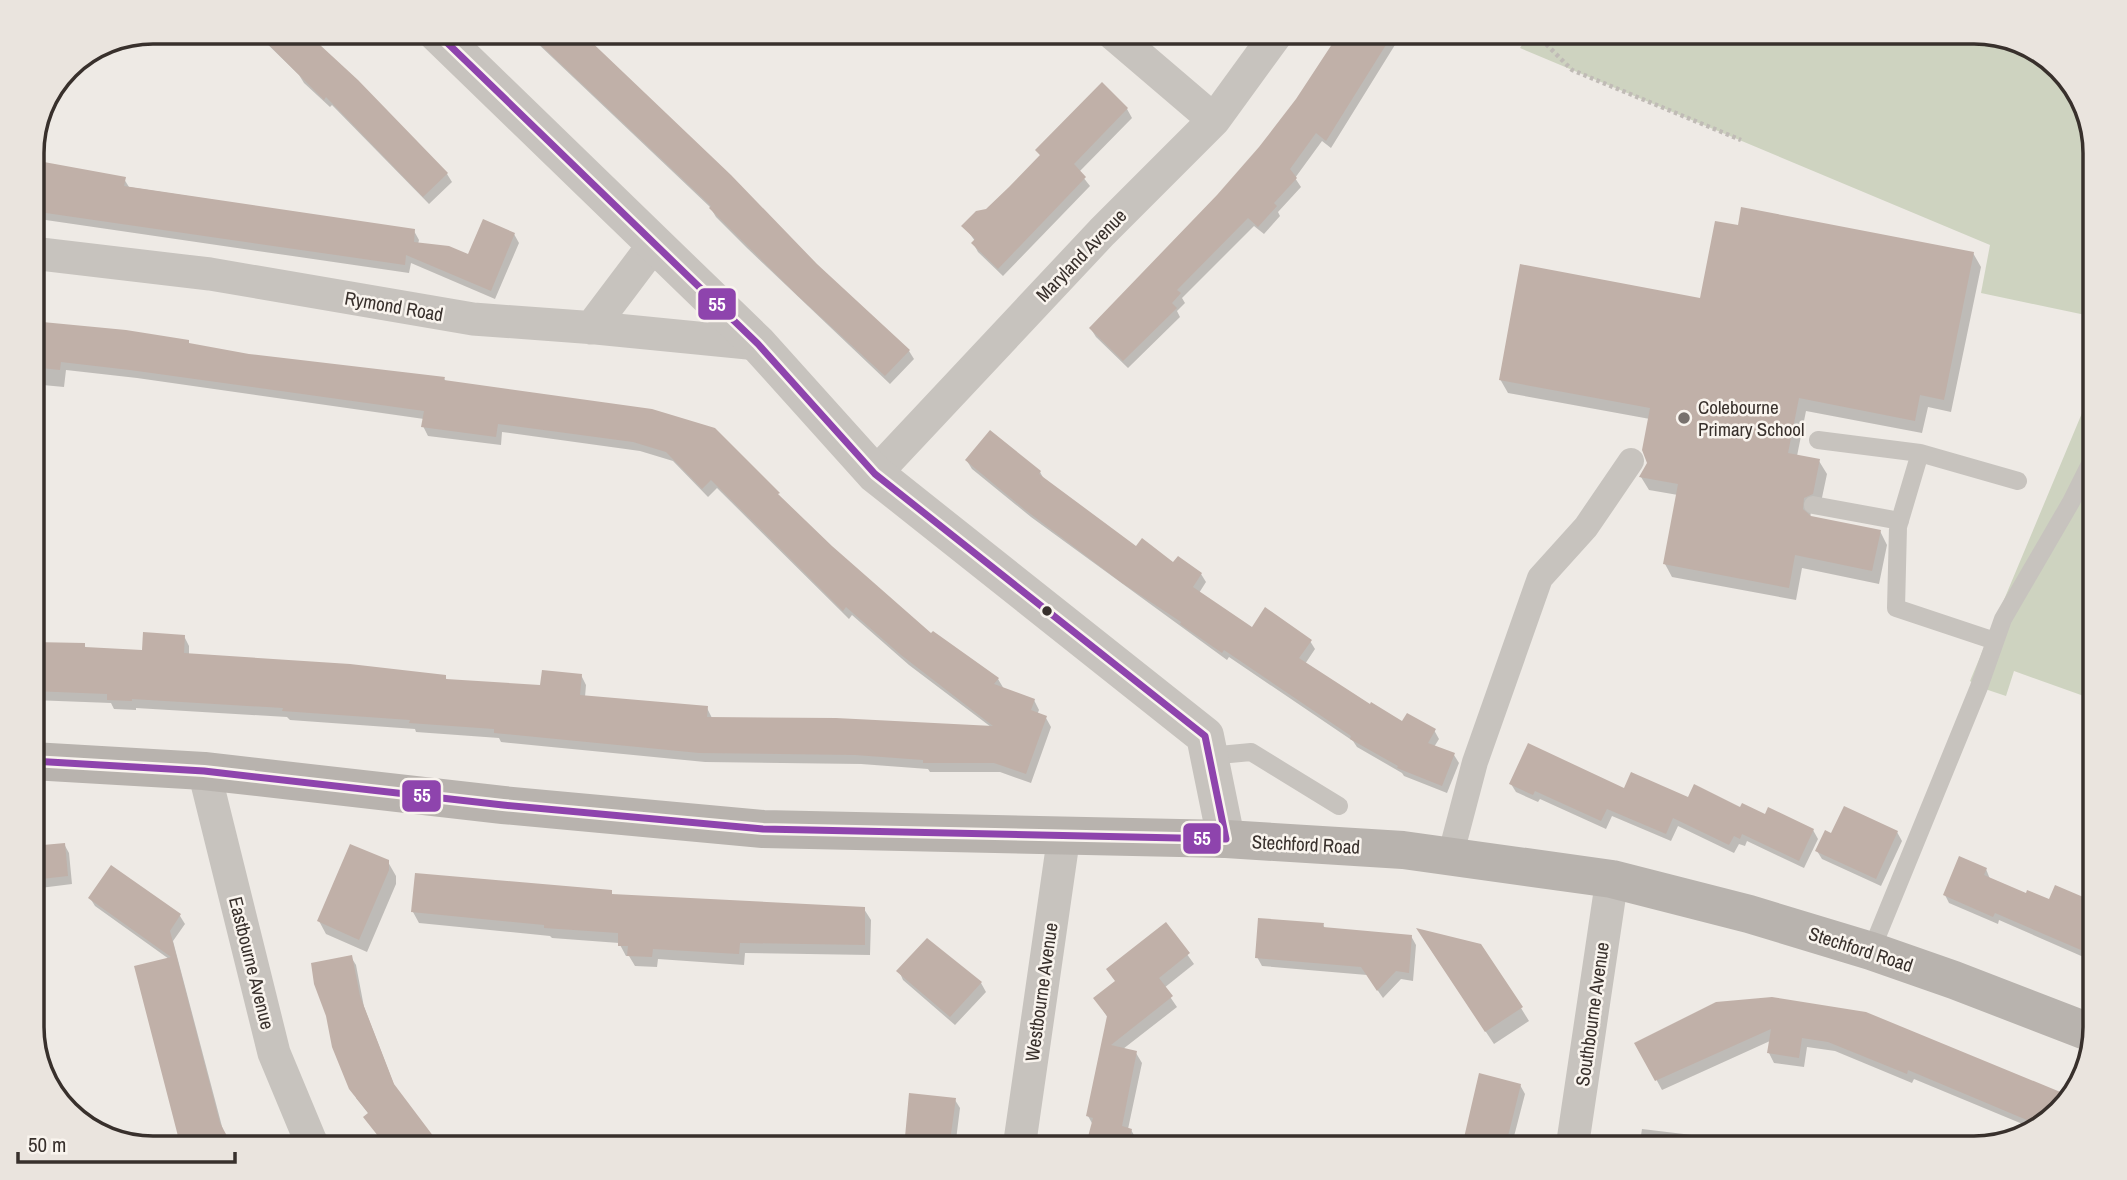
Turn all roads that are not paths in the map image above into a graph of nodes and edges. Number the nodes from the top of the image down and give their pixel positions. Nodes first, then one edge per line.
1 (448, 44) edge
2 (1125, 44) edge
3 (1269, 44) edge
4 (1214, 120) junction
5 (655, 243) junction
6 (44, 254) edge
7 (591, 328) junction
8 (758, 344) junction
9 (1818, 440) dead end
10 (1920, 453) junction
11 (1631, 461) dead end
12 (876, 474) junction
13 (2083, 478) edge
14 (2018, 481) dead end
15 (1813, 505) dead end
16 (1900, 521) junction
17 (1995, 641) junction
18 (1209, 756) junction
19 (44, 762) edge
20 (204, 771) junction
21 (1339, 806) dead end
22 (1064, 835) junction
23 (1226, 839) junction
24 (1450, 857) junction
25 (1612, 879) junction
26 (1871, 951) junction
27 (2083, 1030) edge
28 (309, 1136) edge
29 (1021, 1136) edge
30 (1574, 1136) edge

1 - 5 street
2 - 4 street
3 - 4 street, Maryland Avenue
4 - 12 street, Maryland Avenue
5 - 7 street
5 - 8 street
6 - 7 street, Rymond Road
7 - 8 street, Rymond Road
8 - 12 street
9 - 10 lane
10 - 14 lane
10 - 16 lane
11 - 24 street
12 - 18 street
13 - 17 lane
15 - 16 lane
16 - 17 lane
17 - 26 lane
18 - 21 lane
18 - 23 street
19 - 20 main road, Stechford Road
20 - 22 main road, Stechford Road
20 - 28 street, Eastbourne Avenue
22 - 23 main road, Stechford Road
22 - 29 street, Westbourne Avenue
23 - 24 main road, Stechford Road
24 - 25 main road, Stechford Road
25 - 26 main road, Stechford Road
25 - 30 street, Southbourne Avenue
26 - 27 main road, Stechford Road

